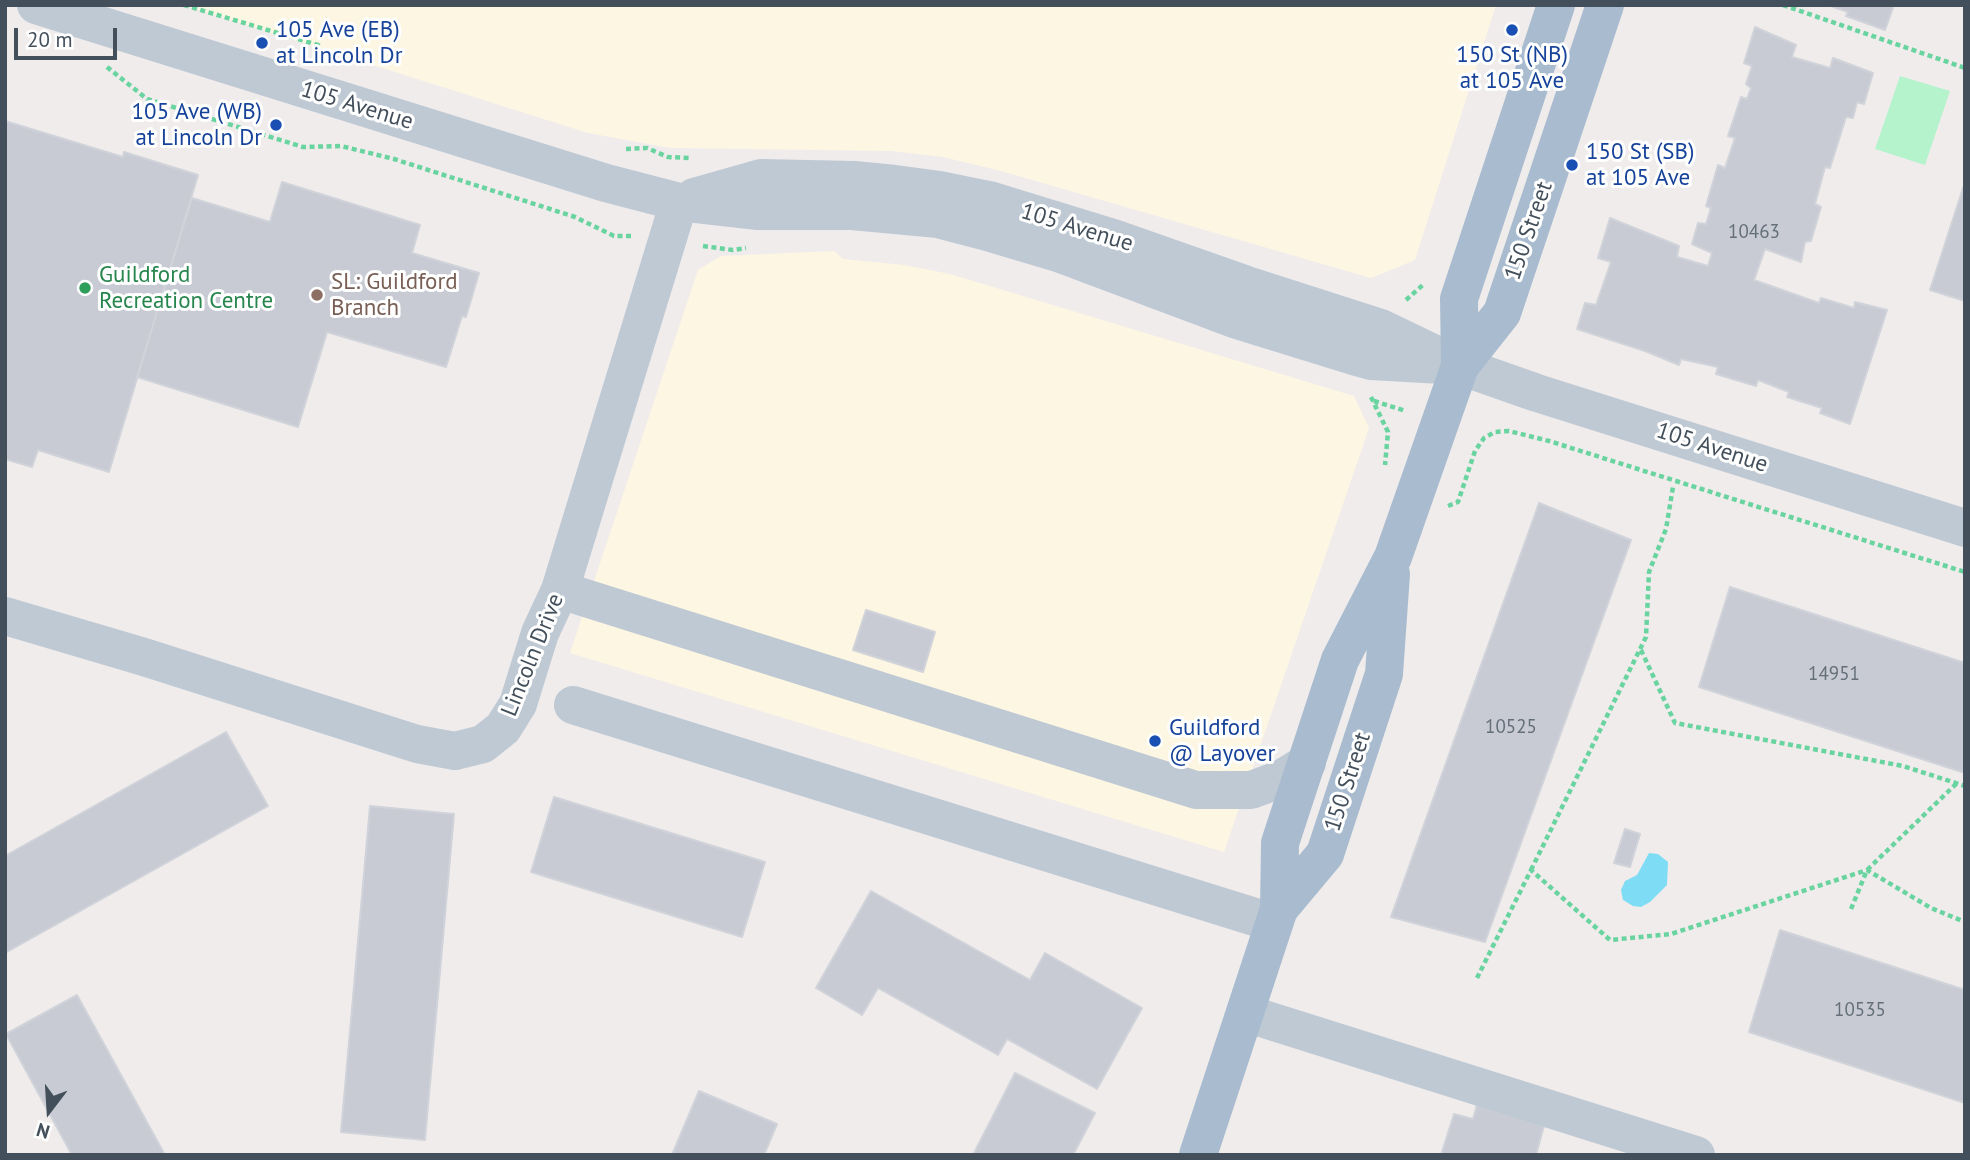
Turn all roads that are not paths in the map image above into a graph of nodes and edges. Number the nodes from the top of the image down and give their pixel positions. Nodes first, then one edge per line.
1 (36, 5) edge
2 (1556, 5) edge
3 (1605, 5) edge
4 (679, 202) junction
5 (1460, 366) junction
6 (1965, 528) edge
7 (1393, 557) junction
8 (560, 590) junction
9 (5, 616) edge
10 (573, 705) dead end
11 (1307, 763) junction
12 (1277, 916) junction
13 (1245, 1013) junction
14 (1198, 1155) edge
15 (1696, 1155) edge

1 - 4 street, 105 Avenue
2 - 5 main road, 150 Street
3 - 5 main road, 150 Street
4 - 5 street, 105 Avenue
4 - 8 street, Lincoln Drive
5 - 6 street, 105 Avenue
5 - 7 main road, 150 Street
7 - 11 main road, 150 Street
7 - 12 main road, 150 Street
8 - 9 street, Lincoln Drive
8 - 11 street
10 - 12 street
11 - 12 main road, 150 Street
12 - 13 main road, 150 Street
13 - 14 main road, 150 Street
13 - 15 street

